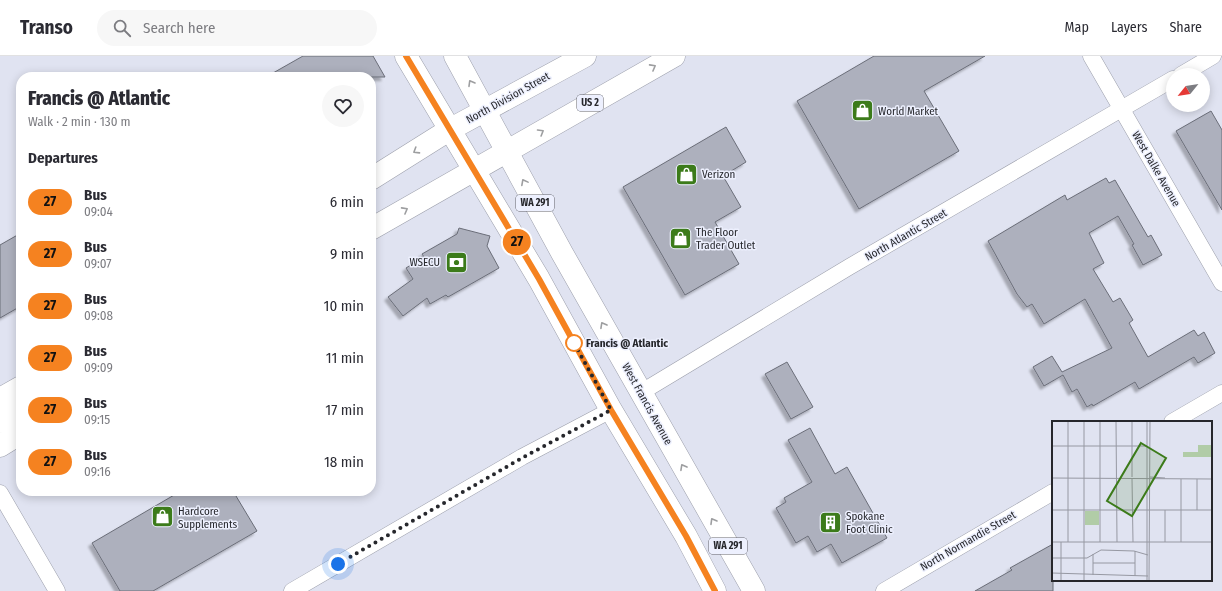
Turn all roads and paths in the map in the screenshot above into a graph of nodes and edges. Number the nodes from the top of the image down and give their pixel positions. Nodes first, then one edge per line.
1 (406, 56) edge
2 (455, 56) edge
3 (585, 56) edge
4 (674, 56) edge
5 (1091, 56) edge
6 (1213, 56) edge
7 (1193, 68) edge
8 (1166, 83) edge
9 (1122, 109) junction
10 (485, 111) junction
11 (449, 130) junction
12 (507, 152) junction
13 (475, 172) junction
14 (376, 176) edge
15 (376, 227) edge
16 (1222, 283) edge
17 (16, 390) edge
18 (640, 393) junction
19 (1222, 393) edge
20 (0, 399) edge
21 (611, 410) junction
22 (16, 412) edge
23 (1174, 421) edge
24 (0, 422) edge
25 (16, 437) edge
26 (0, 446) edge
27 (0, 493) edge
28 (1052, 493) edge
29 (57, 591) edge
30 (292, 591) edge
31 (715, 591) edge
32 (754, 591) edge
33 (884, 591) edge

1 - 11 main road
10 -> 2 main road, West Francis Avenue
3 - 10 main road, North Division Street
12 -> 4 main road, US 2
5 - 9 street, West Dalke Avenue
6 - 7 street
8 - 9 street, North Atlantic Street
9 - 16 street, West Dalke Avenue
9 - 18 street, North Atlantic Street
10 - 11 main road, North Division Street
10 - 12 main road, West Francis Avenue / WA 291
11 - 13 main road, WA 291
11 -> 14 main road, North Division Street
12 - 13 main road, US 2
18 -> 12 main road, West Francis Avenue / WA 291
15 -> 13 main road, US 2
13 - 21 main road, WA 291
17 - 20 main road
32 -> 18 main road, West Francis Avenue / WA 291
19 - 23 street
21 - 30 street
21 - 31 main road, WA 291
22 - 24 main road
25 - 26 main road
27 - 29 street
28 - 33 street, North Normandie Street

